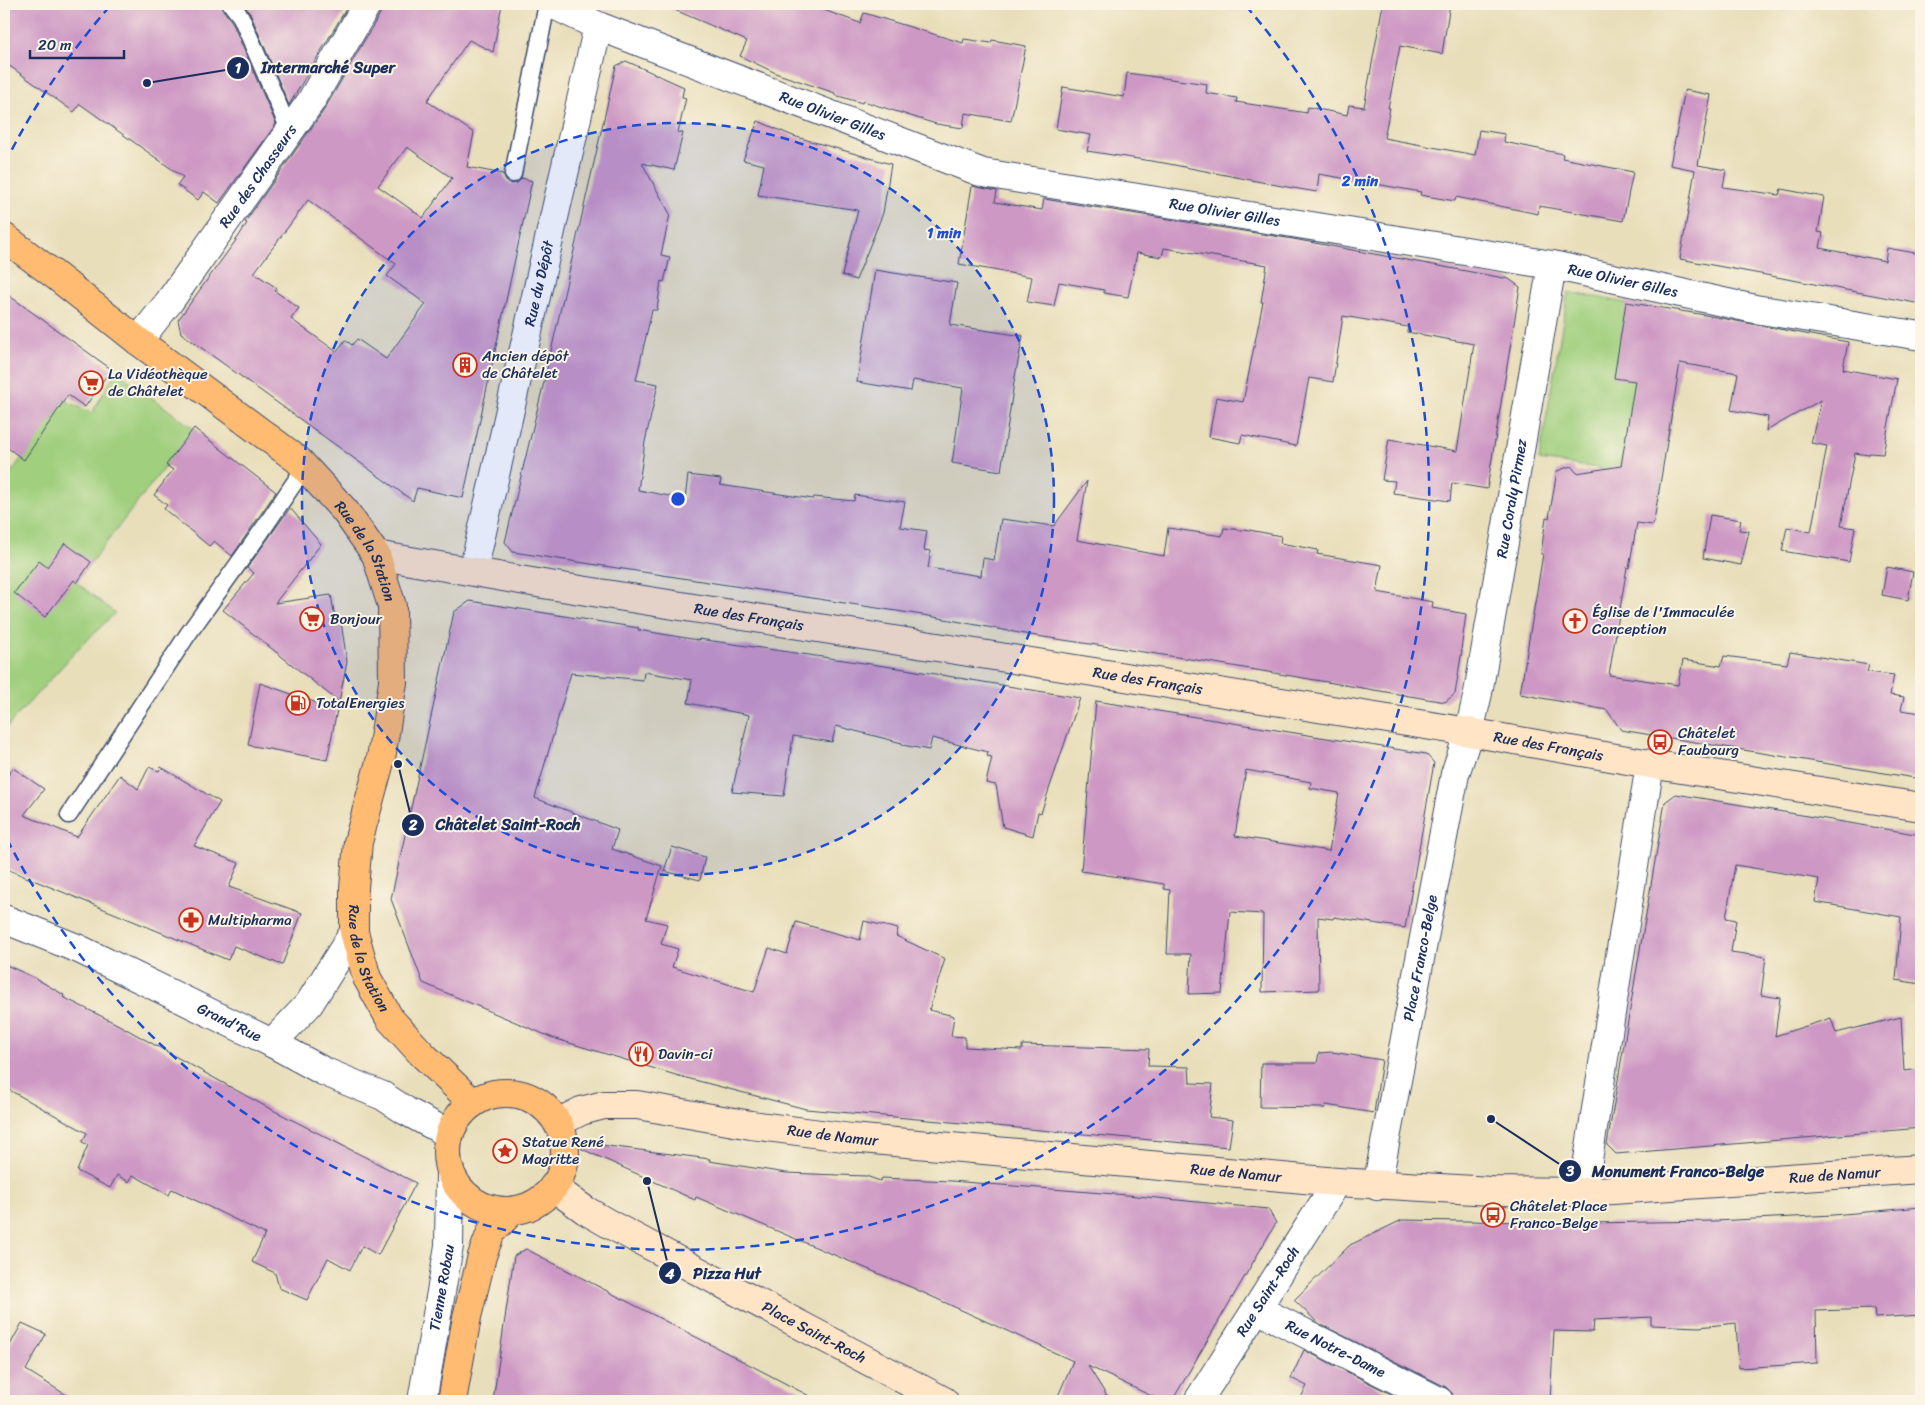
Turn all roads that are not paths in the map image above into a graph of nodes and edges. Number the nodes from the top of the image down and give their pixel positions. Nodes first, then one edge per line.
1 (231, 4) edge
2 (367, 4) edge
3 (547, 4) edge
4 (552, 4) edge
5 (598, 26) junction
6 (290, 132) junction
7 (512, 174) dead end
8 (4, 237) edge
9 (1552, 265) junction
10 (1921, 336) edge
11 (138, 341) junction
12 (305, 467) junction
13 (376, 555) junction
14 (473, 571) junction
15 (1469, 732) junction
16 (1650, 764) junction
17 (1921, 807) edge
18 (69, 815) dead end
19 (4, 918) edge
20 (354, 932) junction
21 (272, 1043) junction
22 (473, 1103) junction
23 (558, 1123) junction
24 (449, 1134) junction
25 (1921, 1169) edge
26 (450, 1172) junction
27 (1337, 1182) junction
28 (1377, 1186) junction
29 (553, 1187) junction
30 (1583, 1192) junction
31 (511, 1212) junction
32 (1257, 1309) junction
33 (422, 1401) edge
34 (452, 1401) edge
35 (944, 1401) edge
36 (1198, 1401) edge
37 (1439, 1401) edge

1 - 6 lane
2 - 6 street, Rue des Chasseurs
3 - 7 lane
4 - 5 street, Rue Olivier Gilles
5 - 9 street, Rue Olivier Gilles
5 - 14 street, Rue du Dépôt
6 - 11 street, Rue des Chasseurs
8 - 11 main road, Rue de la Station
9 - 10 street, Rue Olivier Gilles
9 - 15 street, Rue Coraly Pirmez
11 - 12 main road, Rue de la Station
12 - 13 main road, Rue de la Station
12 - 18 lane
13 - 14 main road, Rue des Français
13 - 20 main road, Rue de la Station
14 - 15 main road, Rue des Français
15 - 16 main road, Rue des Français
15 - 28 street, Place Franco-Belge
16 - 17 main road, Rue des Français
16 - 30 street
19 - 21 street, Grand'Rue
20 - 21 street
20 - 22 main road, Rue de la Station
21 - 24 street, Grand'Rue
22 - 23 main road
22 - 24 main road
23 - 27 main road, Rue de Namur
23 - 29 main road
24 - 26 main road
25 - 30 main road, Rue de Namur
26 - 31 main road
26 - 33 street, Tienne Robau
27 - 28 main road, Rue de Namur
27 - 32 street, Rue Saint-Roch
28 - 30 main road, Rue de Namur
29 - 31 main road
29 - 35 main road, Place Saint-Roch
31 - 34 main road, Tienne Robau
32 - 36 street, Rue Saint-Roch
32 - 37 street, Rue Notre-Dame

